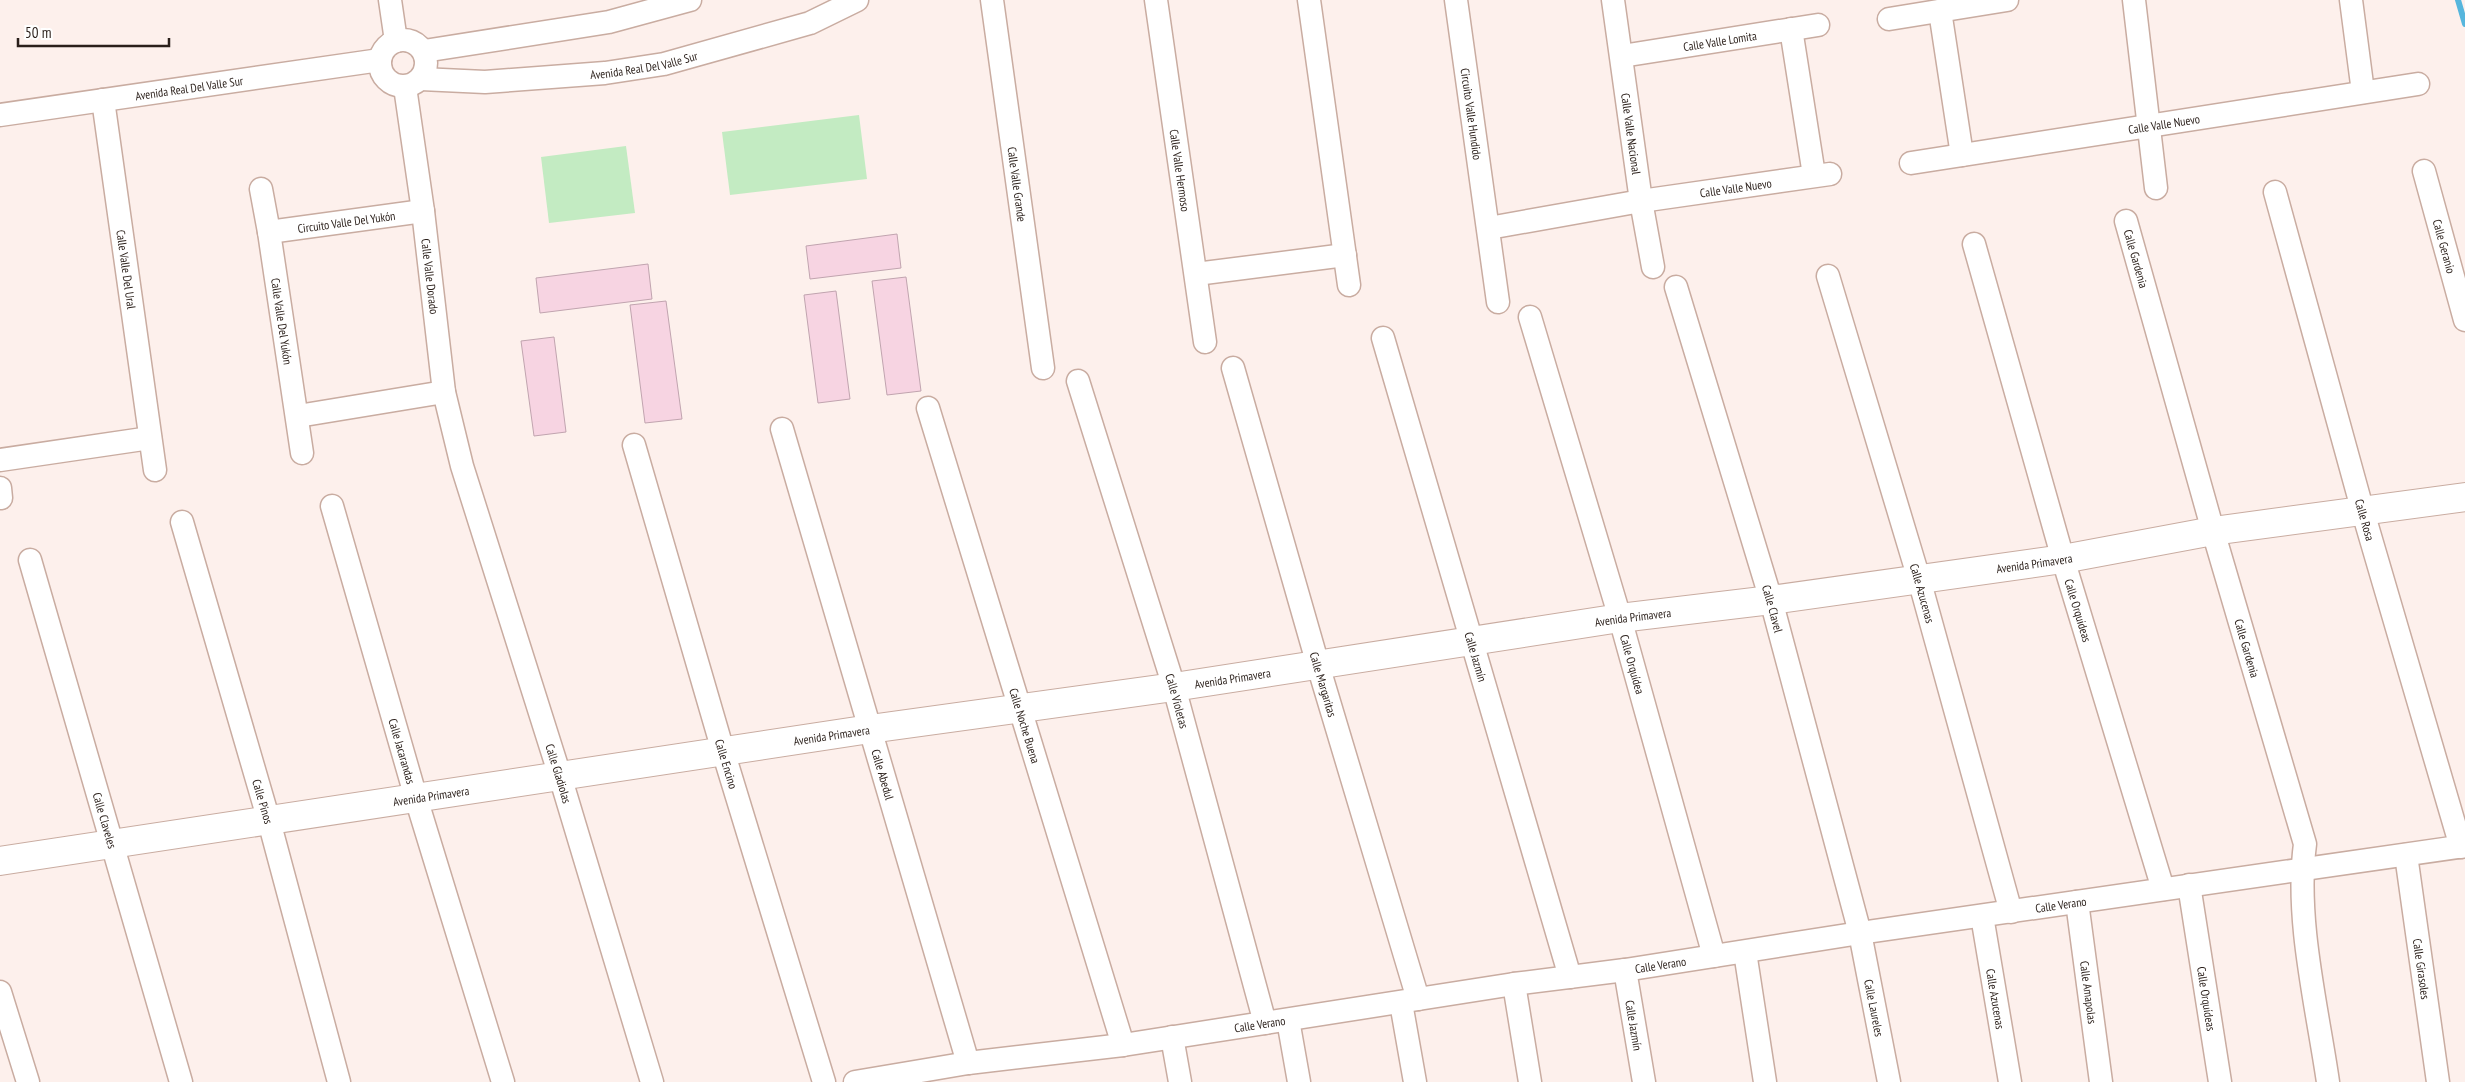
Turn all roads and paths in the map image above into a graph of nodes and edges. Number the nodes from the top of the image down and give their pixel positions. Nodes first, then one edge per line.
1 (390, 0) edge
2 (857, 0) edge
3 (992, 0) edge
4 (1156, 0) edge
5 (1309, 0) edge
6 (1456, 0) edge
7 (1613, 0) edge
8 (2007, 0) edge
9 (2134, 0) edge
10 (2351, 0) edge
11 (686, 1) edge
12 (1940, 11) junction
13 (1889, 19) dead end
14 (1818, 26) dead end
15 (1791, 29) junction
16 (396, 41) junction
17 (424, 51) junction
18 (1622, 56) junction
19 (380, 60) junction
20 (413, 83) junction
21 (2418, 84) dead end
22 (2363, 92) junction
23 (103, 100) junction
24 (0, 115) edge
25 (2149, 125) junction
26 (1962, 155) junction
27 (1911, 163) dead end
28 (2424, 171) dead end
29 (2156, 188) dead end
30 (261, 189) dead end
31 (2275, 192) dead end
32 (1641, 201) junction
33 (423, 211) junction
34 (2126, 221) dead end
35 (1489, 228) junction
36 (270, 232) junction
37 (1974, 244) dead end
38 (1345, 255) junction
39 (1652, 266) dead end
40 (1196, 274) junction
41 (1828, 276) dead end
42 (1350, 285) dead end
43 (1676, 287) dead end
44 (1498, 302) dead end
45 (1530, 317) dead end
46 (2465, 320) edge
47 (1383, 338) dead end
48 (1205, 342) dead end
49 (1043, 368) dead end
50 (1233, 368) dead end
51 (1078, 381) dead end
52 (444, 392) junction
53 (928, 408) dead end
54 (298, 416) junction
55 (782, 429) dead end
56 (150, 438) junction
57 (634, 445) dead end
58 (302, 453) dead end
59 (0, 460) edge
60 (462, 466) joint
61 (155, 470) dead end
62 (2465, 497) edge
63 (332, 506) dead end
64 (2364, 512) junction
65 (182, 522) dead end
66 (2213, 531) junction
67 (2062, 559) junction
68 (30, 560) dead end
69 (1919, 579) junction
70 (1771, 600) junction
71 (1620, 618) junction
72 (1472, 641) junction
73 (1318, 665) junction
74 (1174, 687) junction
75 (1018, 707) junction
76 (870, 729) junction
77 (723, 751) junction
78 (560, 776) junction
79 (416, 798) junction
80 (270, 821) junction
81 (114, 845) junction
82 (2463, 846) edge
83 (2406, 855) junction
84 (0, 861) edge
85 (2302, 869) junction
86 (2189, 885) junction
87 (2162, 889) junction
88 (2076, 902) junction
89 (2011, 912) junction
90 (1982, 916) junction
91 (1860, 934) junction
92 (1745, 952) junction
93 (1714, 956) junction
94 (1625, 970) junction
95 (1570, 976) junction
96 (1514, 984) junction
97 (0, 992) edge
98 (1409, 1001) junction
99 (1288, 1020) junction
100 (1265, 1023) junction
101 (1172, 1037) junction
102 (1123, 1045) junction
103 (968, 1063) junction
104 (28, 1082) edge
105 (181, 1082) edge
106 (339, 1082) edge
107 (503, 1082) edge
108 (652, 1082) edge
109 (824, 1082) edge
110 (855, 1082) edge
111 (1180, 1082) edge
112 (1299, 1082) edge
113 (1415, 1082) edge
114 (1530, 1082) edge
115 (1644, 1082) edge
116 (1765, 1082) edge
117 (1889, 1082) edge
118 (2010, 1082) edge
119 (2101, 1082) edge
120 (2220, 1082) edge
121 (2328, 1082) edge
122 (2438, 1082) edge

1 - 16 street
2 - 20 street, Avenida Real Del Valle Sur
3 - 49 street, Calle Valle Grande
4 - 40 street, Calle Valle Hermoso
5 - 38 street
6 - 35 street, Circuito Valle Hundido
7 - 18 street, Calle Valle Nacional
8 - 12 street
9 - 25 street
10 - 22 street
11 - 17 street
12 - 13 street
12 - 26 street
14 - 15 street, Calle Valle Lomita
15 - 18 street, Calle Valle Lomita
15 - 32 street, Calle Valle Nuevo
16 - 17 street
16 - 19 street
17 - 20 street
18 - 32 street, Calle Valle Nacional
19 - 20 street
19 - 23 street, Avenida Real Del Valle Sur
20 - 33 street, Calle Valle Dorado
21 - 22 street, Calle Valle Nuevo
22 - 25 street, Calle Valle Nuevo
23 - 24 street, Avenida Real Del Valle Sur
23 - 56 street, Calle Valle Del Ural
25 - 26 street, Calle Valle Nuevo
25 - 29 street
26 - 27 street, Calle Valle Nuevo
28 - 46 street, Calle Geranio
30 - 36 street, Calle Valle Del Yukón
31 - 64 street, Calle Rosa
32 - 35 street
32 - 39 street, Calle Valle Nacional
33 - 36 street, Circuito Valle Del Yukón
33 - 52 street, Calle Valle Dorado
34 - 66 street, Calle Gardenia
35 - 44 street, Circuito Valle Hundido
36 - 54 street, Calle Valle Del Yukón
37 - 67 street, Calle Orquídeas
38 - 40 street
38 - 42 street
40 - 48 street, Calle Valle Hermoso
41 - 69 street, Calle Azucenas
43 - 70 street, Calle Clavel
45 - 71 street, Calle Orquídea
47 - 72 street, Calle Jazmín
50 - 73 street, Calle Margaritas
51 - 74 street, Calle Violetas
52 - 54 street
52 - 60 street, Calle Valle Dorado
53 - 75 street, Calle Noche Buena
54 - 58 street, Calle Valle Del Yukón
55 - 76 street, Calle Abedul
56 - 59 street
56 - 61 street, Calle Valle Del Ural
57 - 77 street, Calle Encino
60 - 78 street, Calle Gladiolas
62 - 64 street, Avenida Primavera
63 - 79 street, Calle Jacarandas
64 - 66 street, Avenida Primavera
64 - 82 street, Calle Rosa
65 - 80 street, Calle Pinos
66 - 67 street, Avenida Primavera
66 - 85 street, Calle Gardenia
67 - 69 street, Avenida Primavera
67 - 87 street, Calle Orquídeas
68 - 81 street, Calle Claveles
69 - 70 street, Avenida Primavera
69 - 89 street, Calle Azucenas
70 - 71 street, Avenida Primavera
70 - 91 street, Calle Clavel
71 - 72 street, Avenida Primavera
71 - 93 street, Calle Orquídea
72 - 73 street, Avenida Primavera
72 - 95 street, Calle Jazmín
73 - 74 street, Avenida Primavera
73 - 98 street, Calle Margaritas
74 - 75 street, Avenida Primavera
74 - 100 street, Calle Violetas
75 - 76 street, Avenida Primavera
75 - 102 street, Calle Noche Buena
76 - 77 street, Avenida Primavera
76 - 103 street, Calle Abedul
77 - 78 street, Avenida Primavera
77 - 109 street, Calle Encino
78 - 79 street, Avenida Primavera
78 - 108 street, Calle Gladiolas
79 - 80 street, Avenida Primavera
79 - 107 street, Calle Jacarandas
80 - 81 street, Avenida Primavera
80 - 106 street, Calle Pinos
81 - 84 street, Avenida Primavera
81 - 105 street, Calle Claveles
82 - 83 street, Calle Verano
83 - 85 street, Calle Verano
83 - 122 street, Calle Girasoles
85 - 86 street, Calle Verano
85 - 121 street, Calle Gardenia
86 - 87 street, Calle Verano
86 - 120 street, Calle Orquídeas
87 - 88 street, Calle Verano
88 - 89 street, Calle Verano
88 - 119 street, Calle Amapolas
89 - 90 street, Calle Verano
90 - 91 street, Calle Verano
90 - 118 street, Calle Azucenas
91 - 92 street, Calle Verano
91 - 117 street, Calle Laureles
92 - 93 street, Calle Verano
92 - 116 street
93 - 94 street, Calle Verano
94 - 95 street, Calle Verano
94 - 115 street, Calle Jazmín
95 - 96 street, Calle Verano
96 - 98 street, Calle Verano
96 - 114 street
97 - 104 street
98 - 99 street, Calle Verano
98 - 113 street, Calle Margaritas
99 - 100 street, Calle Verano
99 - 112 street
100 - 101 street, Calle Verano
101 - 102 street, Calle Verano
101 - 111 street
102 - 103 street, Calle Verano
103 - 110 street, Calle Verano

